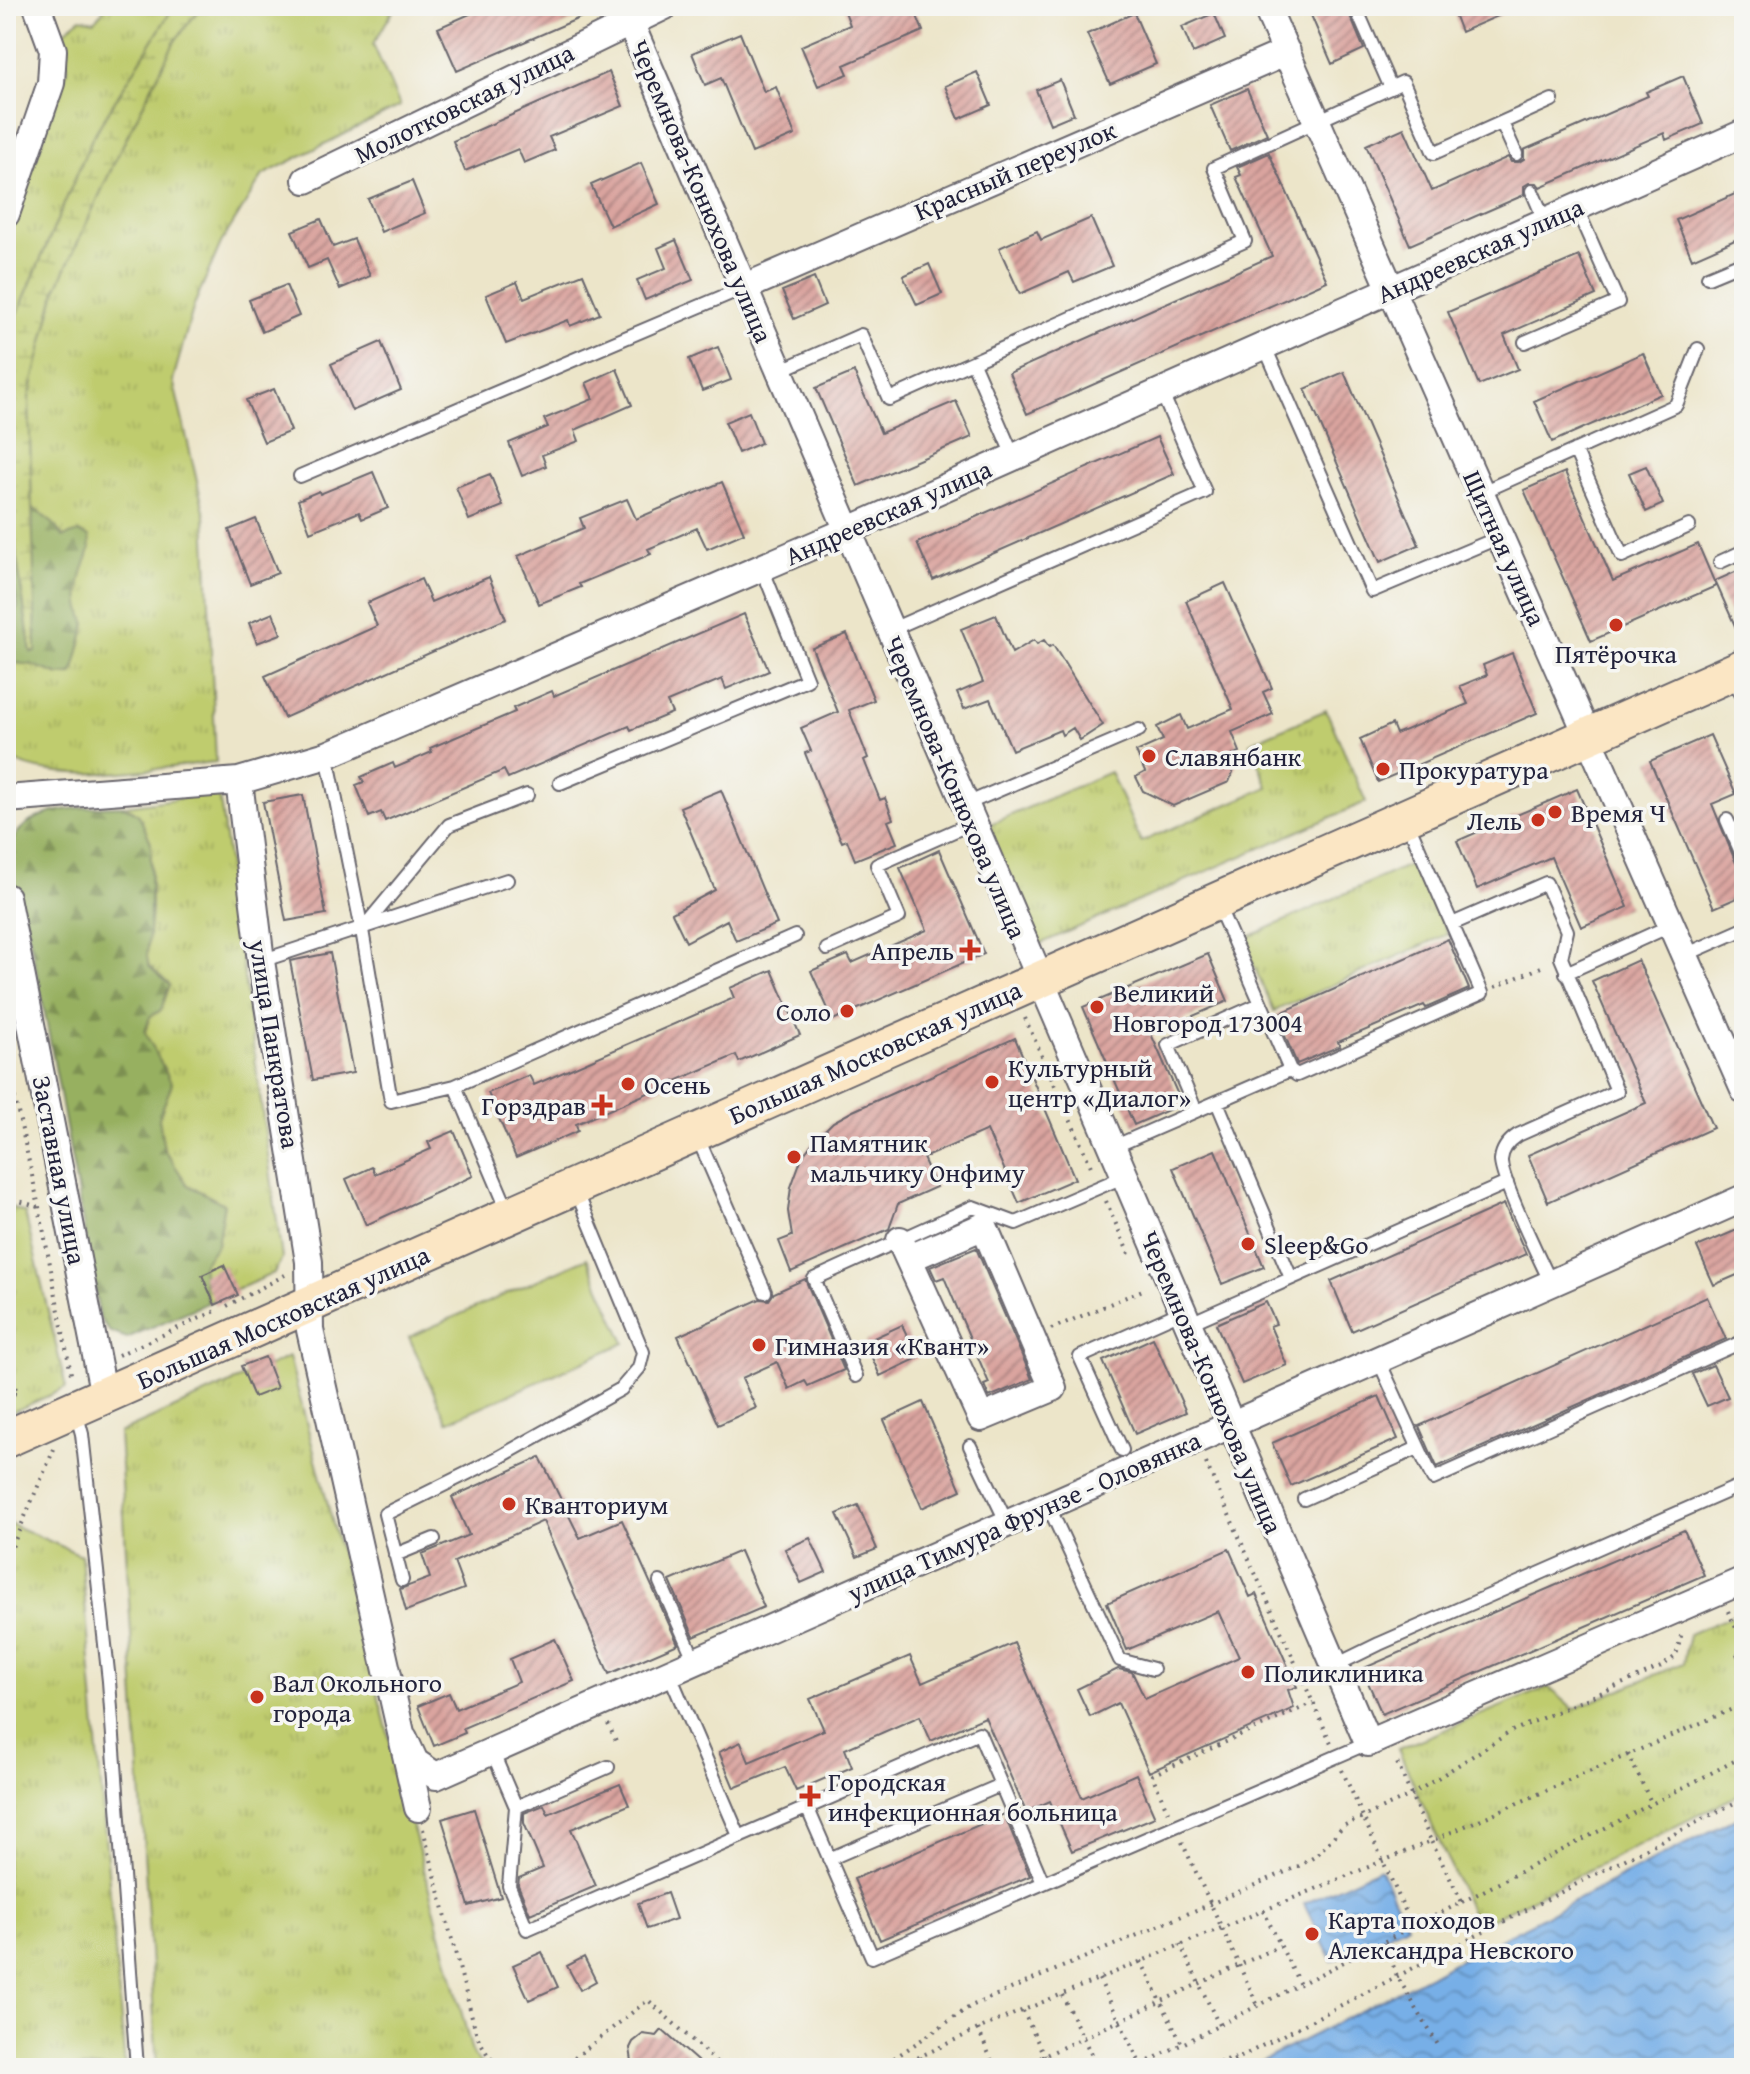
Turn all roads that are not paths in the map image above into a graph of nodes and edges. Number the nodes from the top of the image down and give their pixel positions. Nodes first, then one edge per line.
1 (37, 6) edge
2 (665, 6) edge
3 (1266, 6) edge
4 (1355, 6) edge
5 (626, 14) edge
6 (1287, 52) junction
7 (1391, 88) junction
8 (1552, 100) dead end
9 (1318, 120) junction
10 (1502, 123) junction
11 (1744, 133) edge
12 (1516, 154) dead end
13 (306, 180) dead end
14 (1532, 191) dead end
15 (1576, 207) junction
16 (6, 214) edge
17 (1545, 221) junction
18 (1744, 262) edge
19 (1708, 277) dead end
20 (743, 288) junction
21 (1391, 289) junction
22 (1525, 342) dead end
23 (1264, 345) junction
24 (1698, 349) dead end
25 (973, 363) junction
26 (779, 371) junction
27 (1161, 391) junction
28 (1575, 450) junction
29 (1015, 462) junction
30 (300, 476) dead end
31 (1480, 493) junction
32 (1689, 526) dead end
33 (847, 531) junction
34 (1500, 537) junction
35 (1744, 551) edge
36 (1720, 562) dead end
37 (762, 568) junction
38 (890, 630) junction
39 (1740, 680) edge
40 (1139, 730) dead end
41 (1588, 736) junction
42 (327, 755) junction
43 (239, 781) junction
44 (560, 783) dead end
45 (527, 795) dead end
46 (6, 799) edge
47 (968, 814) junction
48 (1405, 817) junction
49 (1727, 820) dead end
50 (1744, 859) edge
51 (507, 880) dead end
52 (1216, 900) junction
53 (7, 908) edge
54 (1452, 924) junction
55 (1672, 925) junction
56 (1744, 929) edge
57 (362, 930) junction
58 (795, 936) dead end
59 (827, 949) dead end
60 (1685, 955) junction
61 (261, 961) junction
62 (1566, 973) junction
63 (1038, 979) junction
64 (1260, 1004) junction
65 (1290, 1070) junction
66 (455, 1086) junction
67 (1744, 1090) edge
68 (1217, 1102) junction
69 (1196, 1111) junction
70 (696, 1133) junction
71 (1111, 1148) junction
72 (1111, 1182) junction
73 (1507, 1183) junction
74 (574, 1187) junction
75 (1744, 1198) edge
76 (511, 1216) junction
77 (905, 1249) junction
78 (1291, 1278) junction
79 (1551, 1283) junction
80 (765, 1292) dead end
81 (311, 1306) junction
82 (1175, 1319) junction
83 (1744, 1341) edge
84 (1378, 1359) junction
85 (856, 1376) dead end
86 (93, 1390) junction
87 (1230, 1425) junction
88 (6, 1439) edge
89 (970, 1446) dead end
90 (1418, 1448) junction
91 (1122, 1450) dead end
92 (1744, 1484) edge
93 (1304, 1499) dead end
94 (1048, 1505) junction
95 (1007, 1523) junction
96 (434, 1539) dead end
97 (395, 1555) junction
98 (402, 1580) dead end
99 (1744, 1580) edge
100 (660, 1582) dead end
101 (695, 1661) junction
102 (1334, 1666) junction
103 (1153, 1669) dead end
104 (669, 1673) junction
105 (404, 1738) junction
106 (1376, 1739) junction
107 (492, 1751) junction
108 (608, 1767) dead end
109 (436, 1776) junction
110 (1001, 1785) junction
111 (516, 1807) junction
112 (807, 1807) junction
113 (418, 1808) joint
114 (739, 1836) junction
115 (829, 1859) junction
116 (1043, 1883) junction
117 (137, 2068) edge

1 - 16 street
2 - 5 street, Молотковская улица
3 - 6 street, Щитная улица
4 - 7 lane
5 - 13 street, Молотковская улица
5 - 20 street, Черемнова-Конюхова улица
6 - 9 street, Щитная улица
6 - 20 street, Красный переулок
7 - 9 lane
7 - 10 lane
8 - 10 lane
9 - 21 street, Щитная улица
9 - 25 lane
10 - 12 lane
11 - 15 street, Андреевская улица
14 - 17 lane
15 - 17 street, Андреевская улица
15 - 22 lane
17 - 21 street, Андреевская улица
18 - 19 lane
20 - 26 street, Черемнова-Конюхова улица
20 - 30 lane
21 - 23 street, Андреевская улица
21 - 31 street, Щитная улица
23 - 27 street, Андреевская улица
23 - 34 lane
24 - 28 lane
25 - 26 lane
25 - 29 lane
26 - 33 street, Черемнова-Конюхова улица
27 - 29 street, Андреевская улица
27 - 38 lane
28 - 31 lane
28 - 32 lane
29 - 33 street, Андреевская улица
31 - 34 street, Щитная улица
33 - 37 street, Андреевская улица
33 - 38 street, Черемнова-Конюхова улица
34 - 41 street, Щитная улица
35 - 36 lane
37 - 42 street, Андреевская улица
37 - 44 lane
38 - 47 street, Черемнова-Конюхова улица
39 - 41 main road, Большая Московская улица
40 - 47 lane
41 - 48 main road, Большая Московская улица
41 - 55 street, Щитная улица
42 - 43 street, Андреевская улица
42 - 57 lane
43 - 46 street, Андреевская улица
43 - 61 street, улица Панкратова
45 - 57 lane
47 - 59 lane
47 - 63 street, Черемнова-Конюхова улица
48 - 52 main road, Большая Московская улица
48 - 54 lane
49 - 50 lane
51 - 57 lane
52 - 63 main road, Большая Московская улица
52 - 64 lane
53 - 86 street, Заставная улица
54 - 62 lane
54 - 65 lane
55 - 60 street, Щитная улица
55 - 62 lane
56 - 60 lane
57 - 61 lane
57 - 66 lane
58 - 66 lane
60 - 67 street, Щитная улица
61 - 81 street, улица Панкратова
62 - 73 lane
63 - 70 main road, Большая Московская улица
63 - 71 street, Черемнова-Конюхова улица
64 - 65 lane
64 - 69 lane
65 - 68 lane
66 - 76 lane
68 - 69 lane
68 - 78 lane
69 - 71 lane
70 - 74 main road, Большая Московская улица
70 - 80 lane
71 - 72 street, Черемнова-Конюхова улица
72 - 77 lane
72 - 82 street, Черемнова-Конюхова улица
73 - 78 lane
73 - 79 lane
74 - 76 main road, Большая Московская улица
74 - 97 lane
75 - 79 street, улица Тимура Фрунзе - Оловянка
76 - 81 main road, Большая Московская улица
77 - 77 street
77 - 85 lane
78 - 82 lane
79 - 84 street, улица Тимура Фрунзе - Оловянка
81 - 86 main road, Большая Московская улица
81 - 105 street, улица Панкратова
82 - 87 street, Черемнова-Конюхова улица
82 - 91 lane
83 - 90 lane
84 - 87 street, улица Тимура Фрунзе - Оловянка
84 - 90 lane
86 - 88 main road, Большая Московская улица
86 - 117 lane
87 - 94 street, улица Тимура Фрунзе - Оловянка
87 - 102 street, Черемнова-Конюхова улица
89 - 95 lane
90 - 93 lane
92 - 102 lane
94 - 95 street, улица Тимура Фрунзе - Оловянка
94 - 103 lane
95 - 101 street, улица Тимура Фрунзе - Оловянка
96 - 97 lane
97 - 98 lane
99 - 106 street
100 - 101 lane
101 - 104 street, улица Тимура Фрунзе - Оловянка
102 - 106 street, Черемнова-Конюхова улица
104 - 107 street, улица Тимура Фрунзе - Оловянка
104 - 114 lane
105 - 109 street
105 - 113 street
106 - 116 lane
107 - 109 street, улица Тимура Фрунзе - Оловянка
107 - 111 lane
108 - 111 lane
109 - 113 lane
110 - 112 lane
110 - 115 lane
110 - 116 lane
111 - 114 lane
112 - 114 lane
112 - 115 lane
115 - 116 lane

